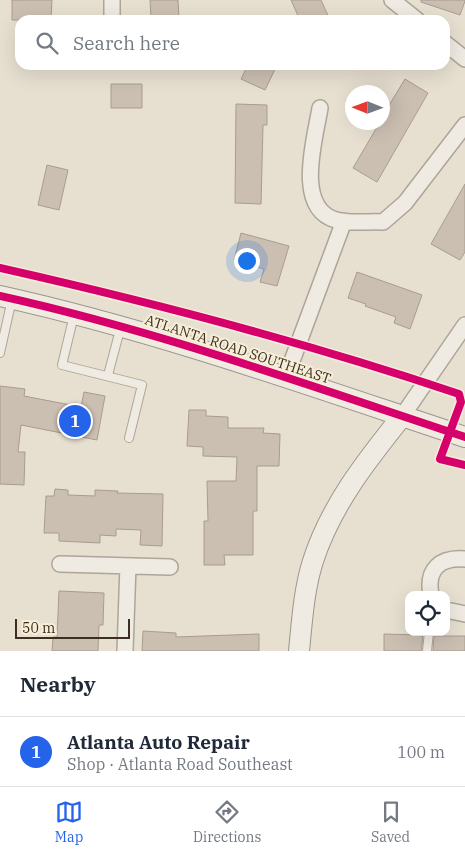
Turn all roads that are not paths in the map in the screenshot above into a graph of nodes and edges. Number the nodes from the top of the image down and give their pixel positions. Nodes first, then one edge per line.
1 (112, 0) edge
2 (392, 0) edge
3 (112, 15) edge
4 (411, 15) edge
5 (450, 47) edge
6 (465, 59) edge
7 (320, 108) dead end
8 (465, 125) edge
9 (344, 221) junction
10 (6, 297) edge
11 (75, 313) junction
12 (465, 324) edge
13 (121, 326) junction
14 (0, 353) edge
15 (108, 375) junction
16 (286, 377) junction
17 (403, 416) junction
18 (465, 437) edge
19 (129, 438) dead end
20 (465, 559) edge
21 (60, 564) dead end
22 (128, 566) junction
23 (170, 567) dead end
24 (430, 591) edge
25 (450, 611) edge
26 (465, 614) edge
27 (428, 636) edge
28 (125, 651) edge
29 (300, 651) edge
30 (427, 651) edge

1 - 3 street
2 - 4 street
5 - 6 street
7 - 9 street
8 - 9 street
9 - 16 street
10 - 11 main road, ATLANTA ROAD SOUTHEAST
10 - 14 lane
11 - 13 main road, ATLANTA ROAD SOUTHEAST
11 - 15 lane
12 - 17 street
13 - 15 lane
13 - 16 main road, ATLANTA ROAD SOUTHEAST
15 - 19 lane
16 - 17 main road, ATLANTA ROAD SOUTHEAST
17 - 18 main road, ATLANTA ROAD SOUTHEAST
17 - 29 main road
20 - 24 street
21 - 22 street
22 - 23 street
22 - 28 street
25 - 26 street
27 - 30 lane

